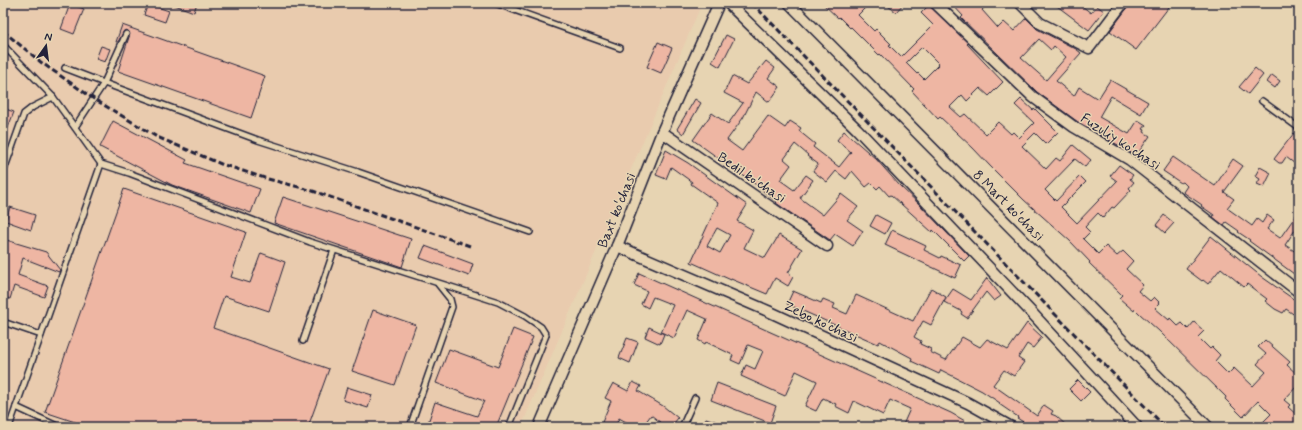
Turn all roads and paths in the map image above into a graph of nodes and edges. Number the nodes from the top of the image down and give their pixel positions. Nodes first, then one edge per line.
1 (495, 3) edge
2 (719, 3) edge
3 (728, 3) edge
4 (789, 3) edge
5 (935, 3) edge
6 (1020, 3) edge
7 (1123, 3) edge
8 (126, 34) dead end
9 (3, 45) edge
10 (620, 48) dead end
11 (66, 68) dead end
12 (104, 83) junction
13 (53, 97) junction
14 (1262, 101) dead end
15 (75, 127) junction
16 (1299, 128) edge
17 (662, 132) junction
18 (101, 164) junction
19 (3, 173) edge
20 (530, 232) dead end
21 (617, 246) junction
22 (827, 246) dead end
23 (334, 250) junction
24 (437, 283) junction
25 (1299, 292) edge
26 (3, 322) edge
27 (41, 335) junction
28 (303, 341) dead end
29 (695, 398) dead end
30 (16, 407) junction
31 (542, 426) edge
32 (9, 427) edge
33 (59, 427) edge
34 (410, 427) edge
35 (508, 427) edge
36 (682, 427) edge
37 (1011, 427) edge
38 (1137, 427) edge
39 (1208, 427) edge

1 - 10 lane
2 - 17 street, Baxt koʻchasi
3 - 38 street
4 - 39 street, 8 Mart koʻchasi
5 - 25 street, Fuzuliy koʻchasi
6 - 7 street
8 - 12 lane
9 - 13 lane
11 - 12 lane
12 - 15 lane
12 - 20 lane
13 - 15 lane
13 - 19 lane
14 - 16 lane
15 - 18 lane
17 - 21 street, Baxt koʻchasi
17 - 22 street, Bedil ko'chasi
18 - 23 lane
18 - 27 lane
21 - 31 street, Baxt koʻchasi
21 - 37 street, Zebo koʻchasi
23 - 24 lane
23 - 28 lane
24 - 34 lane
24 - 35 lane
26 - 27 lane
27 - 30 lane
29 - 36 lane
30 - 32 lane
30 - 33 lane

